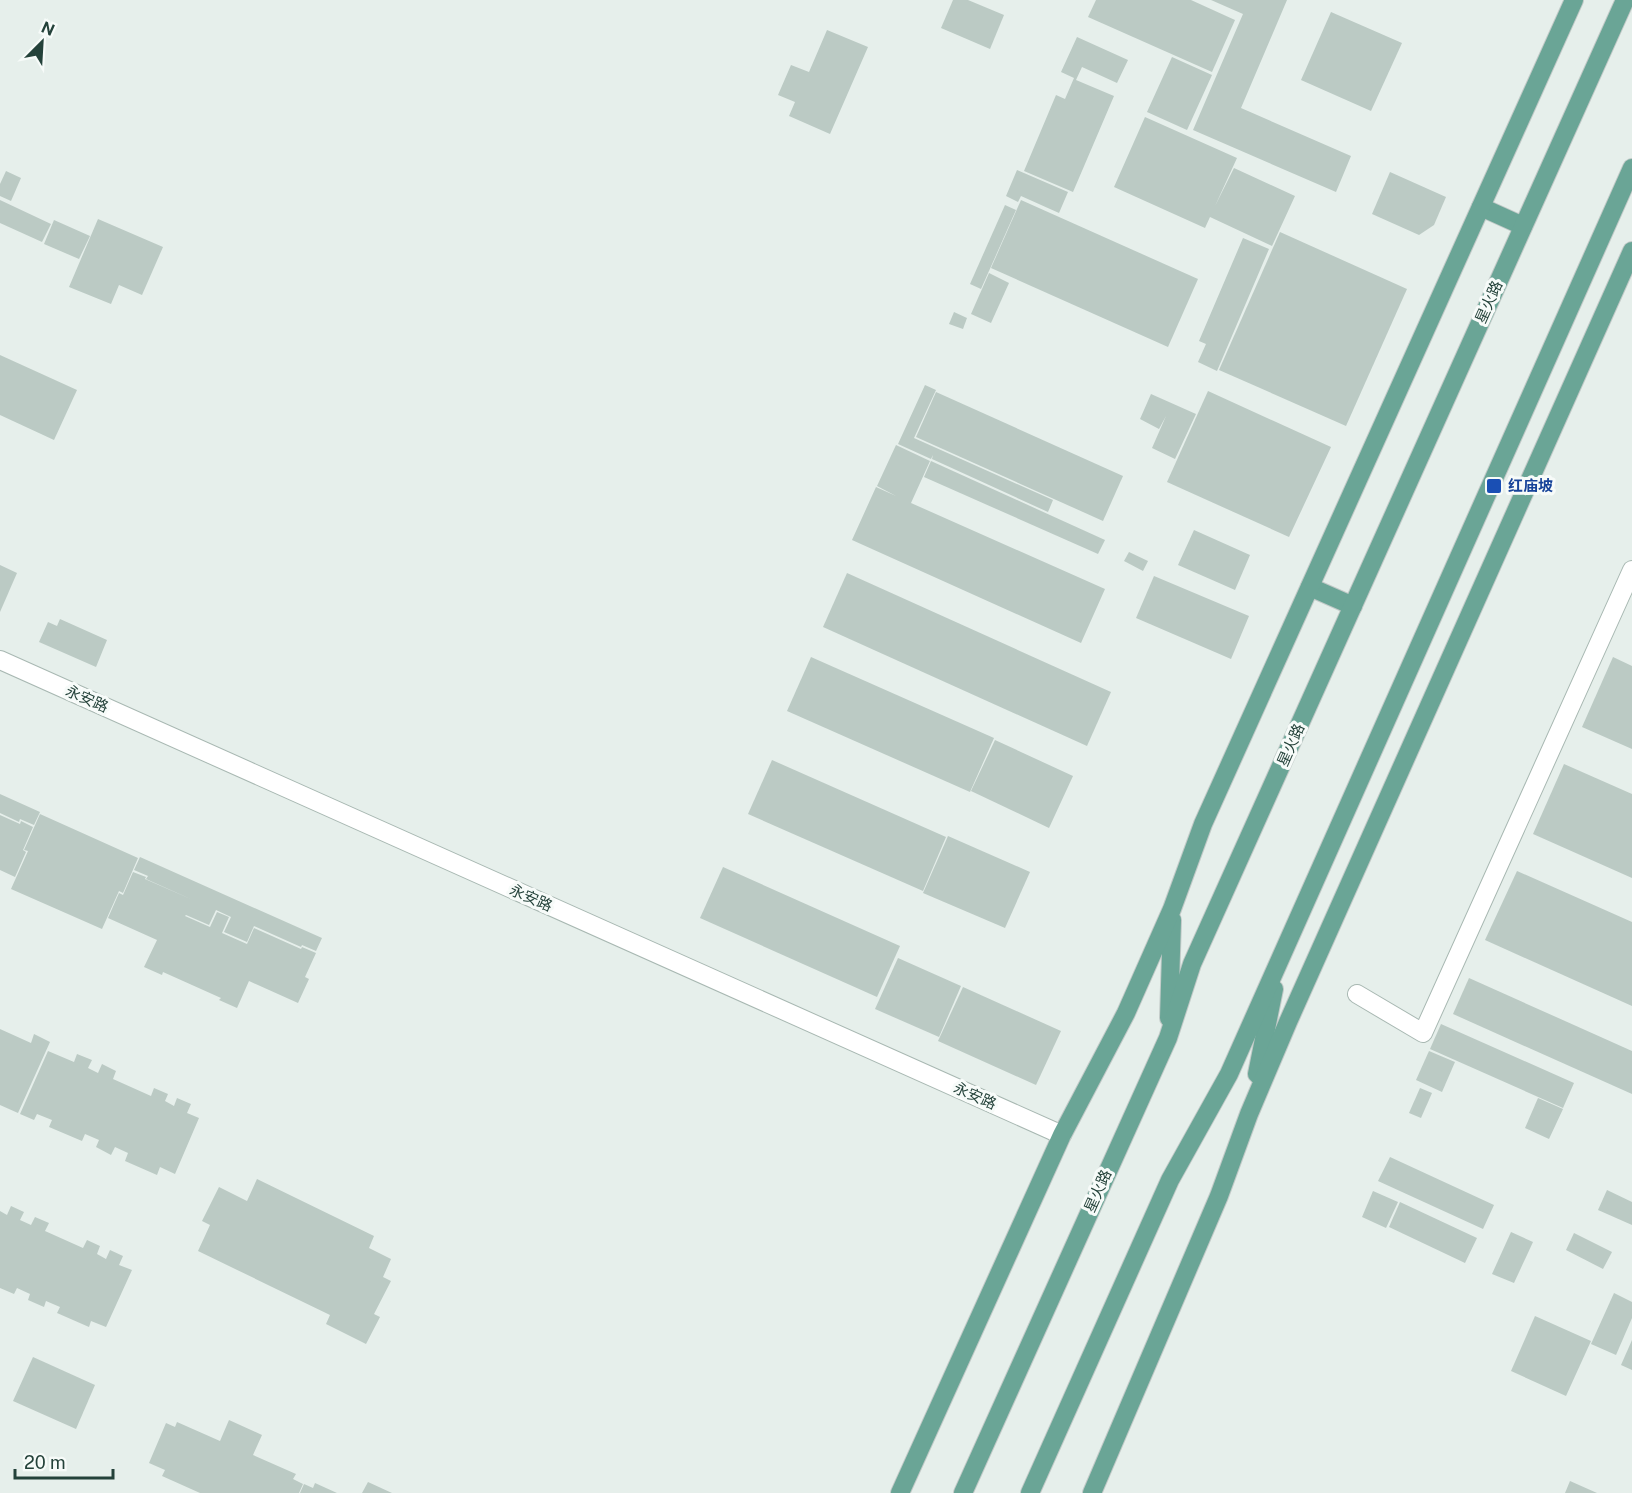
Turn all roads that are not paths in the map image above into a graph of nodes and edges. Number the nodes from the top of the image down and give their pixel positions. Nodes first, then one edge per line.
1 (1574, 0) edge
2 (1624, 0) edge
3 (1632, 168) edge
4 (1481, 207) junction
5 (1523, 226) junction
6 (1632, 251) edge
7 (1632, 570) edge
8 (1310, 587) junction
9 (1353, 606) junction
10 (0, 660) edge
11 (1172, 909) junction
12 (1281, 954) junction
13 (1357, 994) dead end
14 (1168, 1038) junction
15 (1250, 1114) junction
16 (1062, 1135) junction
17 (900, 1493) edge
18 (963, 1493) edge
19 (1030, 1493) edge
20 (1092, 1493) edge

1 - 4 main road
2 - 5 main road, 星火路
3 - 12 main road
4 - 5 main road
4 - 8 main road
5 - 9 main road, 星火路
6 - 15 main road
7 - 13 street
8 - 9 main road
8 - 11 main road
9 - 14 main road, 星火路
10 - 16 street, 永安路
11 - 14 main road
11 - 16 main road
12 - 15 main road
12 - 19 main road
14 - 18 main road, 星火路
15 - 20 main road
16 - 17 main road

